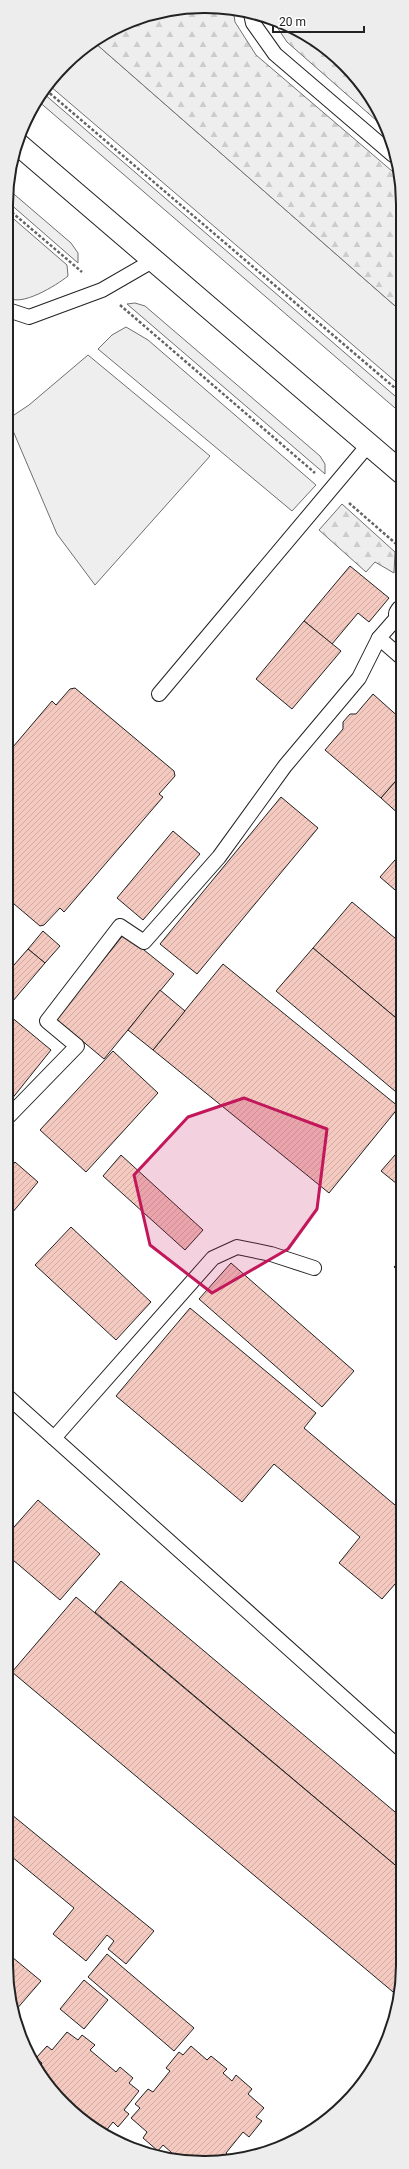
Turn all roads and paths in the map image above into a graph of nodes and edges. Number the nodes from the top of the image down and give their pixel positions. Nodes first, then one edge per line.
1 (252, 19) edge
2 (49, 93) edge
3 (22, 147) edge
4 (388, 149) edge
5 (13, 213) edge
6 (154, 260) junction
7 (102, 290) junction
8 (13, 312) edge
9 (396, 389) edge
10 (369, 444) junction
11 (396, 468) edge
12 (332, 488) junction
13 (396, 544) edge
14 (396, 619) edge
15 (379, 638) junction
16 (396, 653) edge
17 (159, 694) dead end
18 (13, 1112) edge
19 (314, 1268) dead end
20 (13, 1402) edge
21 (54, 1438) junction
22 (396, 1744) edge

1 - 4 lane
2 - 9 path
3 - 6 main road
5 - 7 path
6 - 7 lane
6 - 10 main road
7 - 8 lane
7 - 12 path
10 - 11 main road
10 - 12 lane
12 - 13 path
12 - 17 lane
14 - 15 lane
15 - 16 lane
15 - 18 lane
19 - 21 lane
20 - 21 lane
21 - 22 lane

